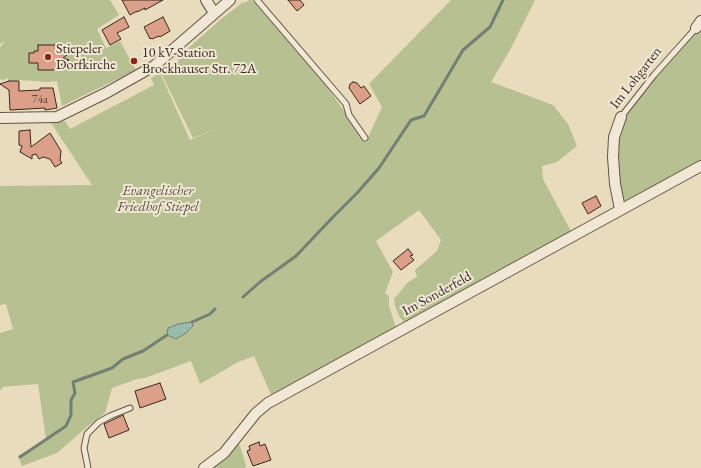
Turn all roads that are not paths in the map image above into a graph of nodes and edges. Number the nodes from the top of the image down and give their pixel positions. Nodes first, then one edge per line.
1 (206, 0) edge
2 (230, 0) edge
3 (257, 0) edge
4 (214, 13) junction
5 (698, 25) edge
6 (621, 117) joint
7 (0, 118) edge
8 (365, 138) dead end
9 (701, 166) edge
10 (620, 209) junction
11 (130, 408) dead end
12 (88, 468) edge
13 (204, 468) edge

1 - 4 street
2 - 4 street
3 - 8 lane
4 - 7 street
5 - 6 lane, Im Lohgarten
6 - 10 street, Im Lohgarten
9 - 10 street, Im Sonderfeld
10 - 13 street, Im Sonderfeld
11 - 12 lane

